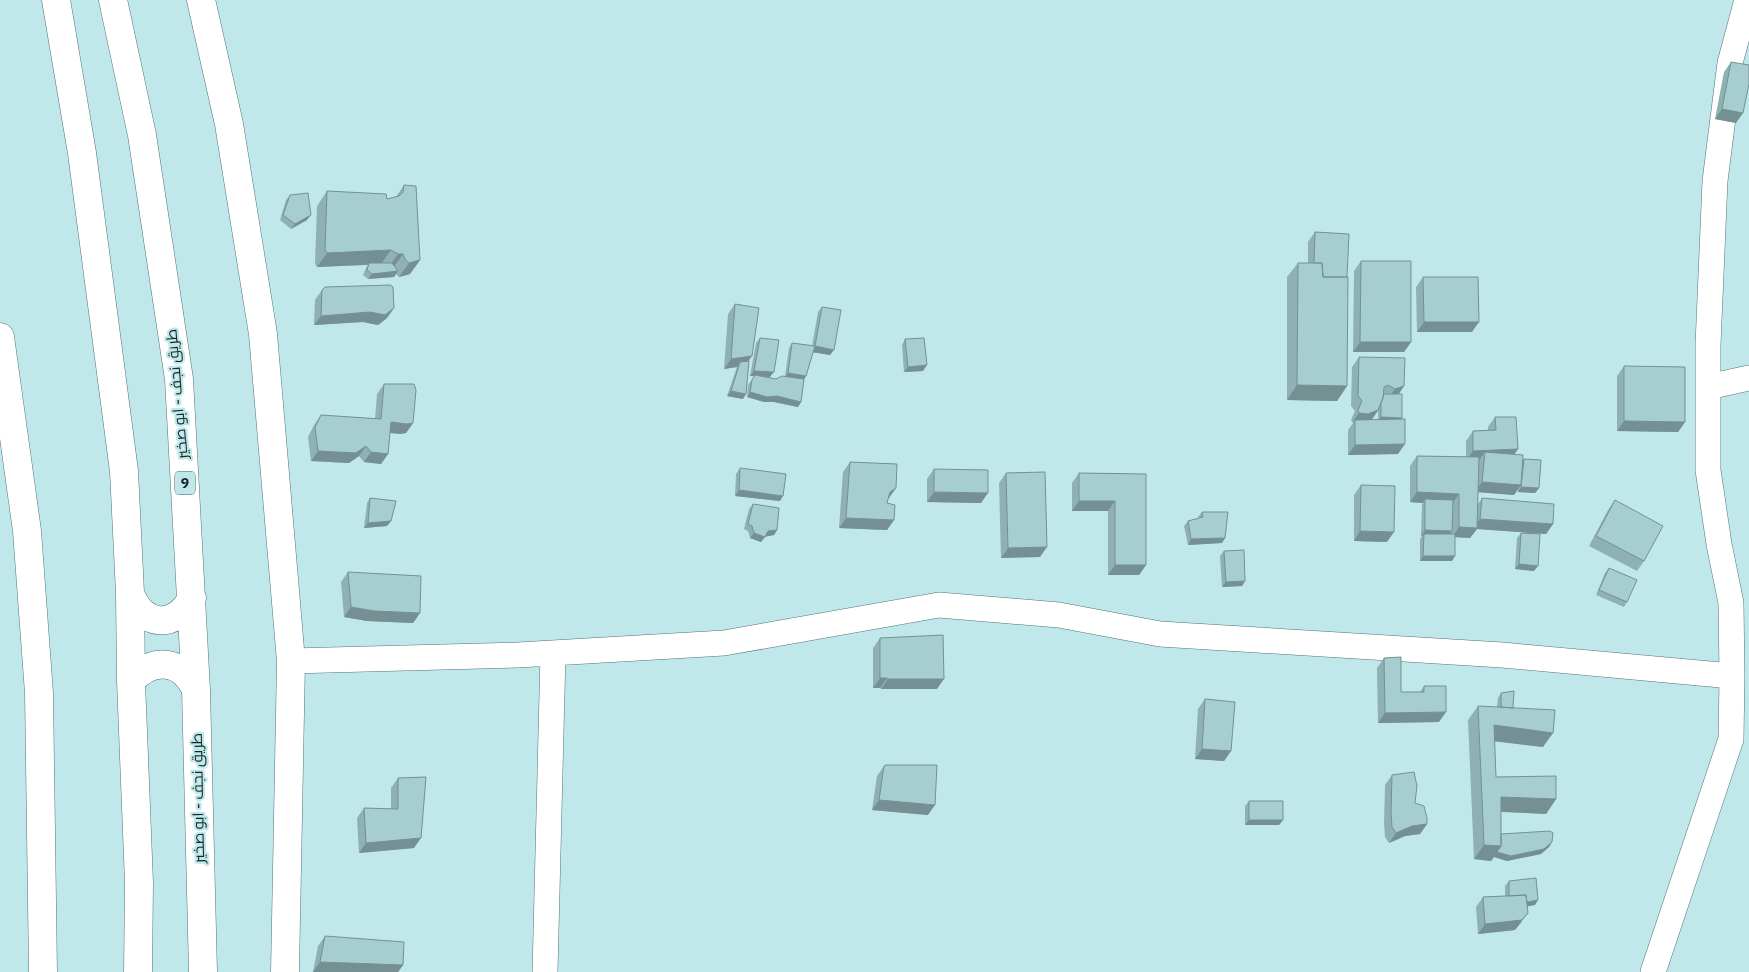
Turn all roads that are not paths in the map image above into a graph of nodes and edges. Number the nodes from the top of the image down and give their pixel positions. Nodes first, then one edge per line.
1 (56, 0) edge
2 (114, 0) edge
3 (201, 0) edge
4 (1747, 0) edge
5 (0, 337) edge
6 (1749, 378) edge
7 (1708, 387) junction
8 (1726, 577) junction
9 (1749, 588) edge
10 (130, 593) junction
11 (192, 598) junction
12 (553, 653) junction
13 (291, 661) junction
14 (1732, 676) junction
15 (131, 681) junction
16 (196, 690) junction
17 (43, 972) edge
18 (138, 972) edge
19 (203, 972) edge
20 (285, 972) edge
21 (545, 972) edge
22 (1653, 972) edge

1 - 10 main road
2 - 11 main road, طريق نجف - ابو صخير / 9
3 - 13 main road
4 - 7 street
5 - 17 main road
6 - 7 street
7 - 8 street
8 - 9 street
8 - 14 street
10 - 11 main road
10 - 15 main road
11 - 16 main road, طريق نجف - ابو صخير / 9
12 - 13 street
12 - 14 street
12 - 21 street
13 - 20 main road
14 - 22 street
15 - 16 main road
15 - 18 main road
16 - 19 main road, طريق نجف - ابو صخير / 9

